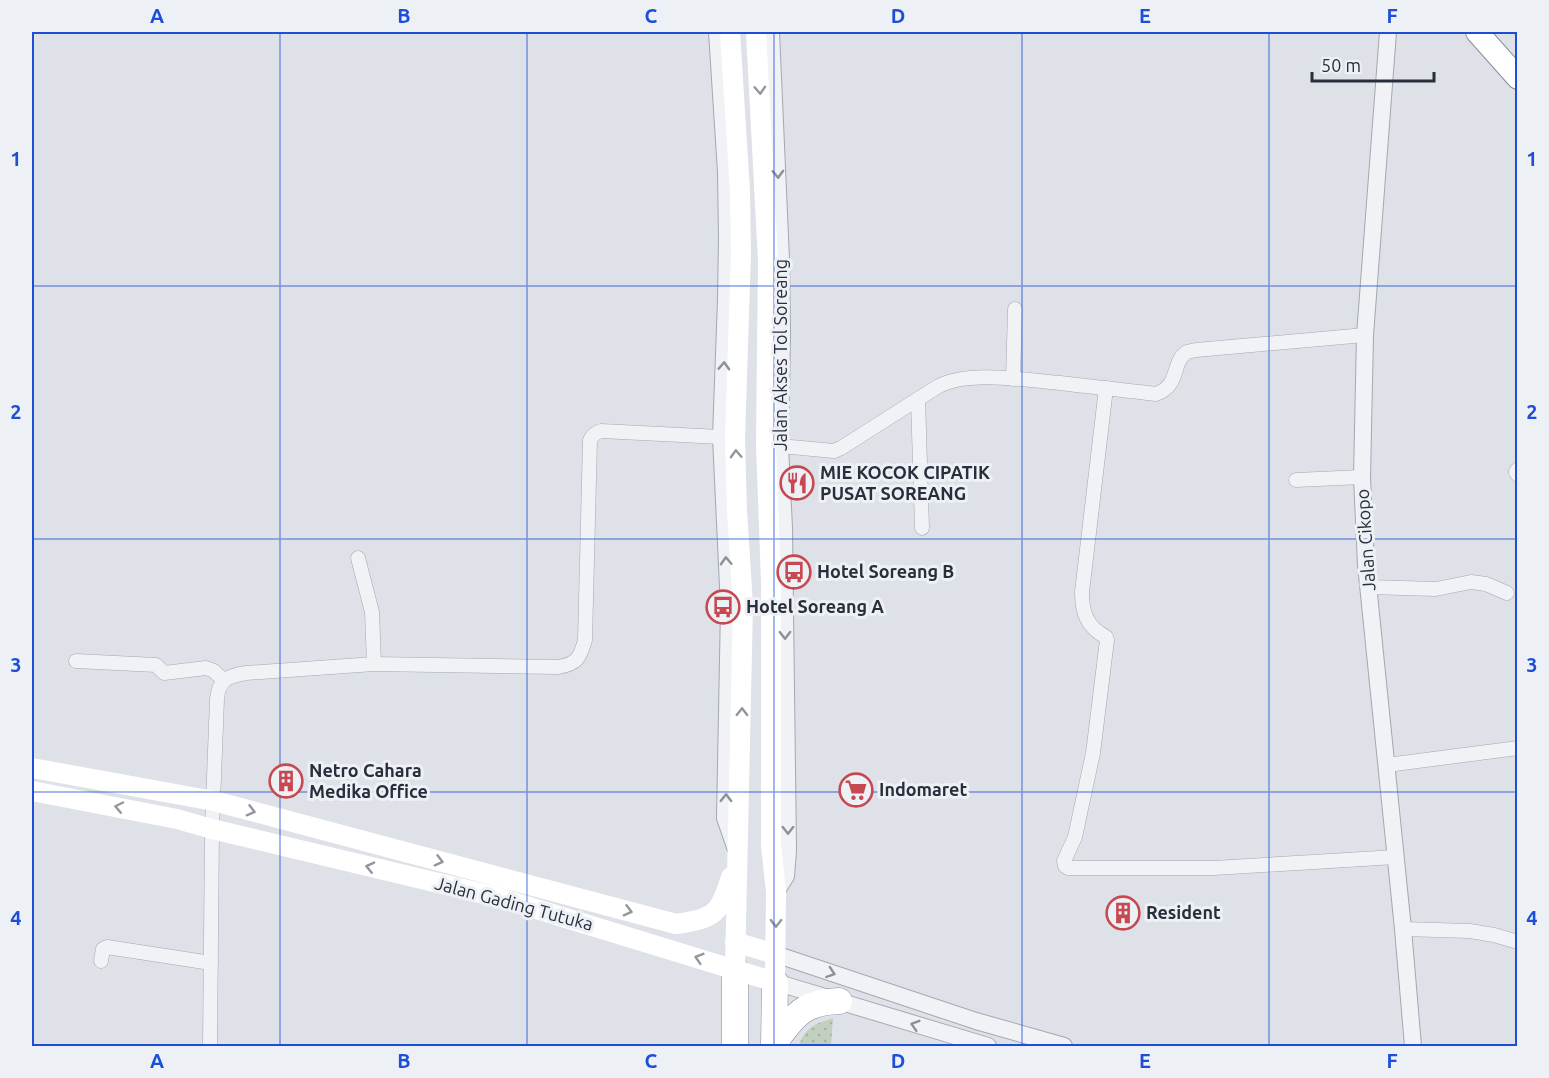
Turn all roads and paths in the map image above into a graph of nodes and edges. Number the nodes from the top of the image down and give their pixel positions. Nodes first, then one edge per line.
1 (717, 32) edge
2 (730, 32) edge
3 (756, 32) edge
4 (771, 32) edge
5 (1388, 32) edge
6 (1478, 32) edge
7 (1518, 78) edge
8 (732, 172) junction
9 (775, 260) junction
10 (1015, 309) dead end
11 (1365, 335) junction
12 (1013, 379) junction
13 (1106, 388) junction
14 (918, 399) junction
15 (721, 437) junction
16 (780, 446) junction
17 (1518, 469) edge
18 (1518, 475) edge
19 (1362, 477) junction
20 (1296, 480) dead end
21 (922, 528) dead end
22 (358, 558) dead end
23 (1368, 588) junction
24 (1507, 593) dead end
25 (76, 661) dead end
26 (374, 664) junction
27 (224, 681) junction
28 (1518, 748) edge
29 (1387, 765) junction
30 (32, 768) edge
31 (32, 790) edge
32 (214, 801) junction
33 (212, 829) junction
34 (738, 854) junction
35 (1396, 857) junction
36 (776, 892) junction
37 (1403, 929) junction
38 (735, 942) junction
39 (1518, 942) edge
40 (776, 954) junction
41 (101, 961) dead end
42 (211, 963) junction
43 (735, 969) junction
44 (775, 982) junction
45 (838, 1001) junction
46 (775, 1044) edge
47 (210, 1047) edge
48 (735, 1047) edge
49 (988, 1047) edge
50 (1064, 1047) edge
51 (1413, 1047) edge

1 - 8 street
2 - 8 main road
3 -> 9 main road, Jalan Akses Tol Soreang
4 -> 9 street, Jalan Akses Tol Soreang
5 - 11 street, Jalan Cikopo
6 - 7 highway
15 -> 8 street
34 -> 8 main road
9 - 16 street, Jalan Akses Tol Soreang
9 - 36 main road, Jalan Akses Tol Soreang
10 - 12 street
11 - 13 street
11 - 19 street, Jalan Cikopo
12 - 13 street
12 - 14 street
13 - 35 street
14 - 16 street
14 - 21 street
15 - 26 street
34 -> 15 street
16 -> 36 street, Jalan Akses Tol Soreang
17 - 18 street
19 - 20 street
19 - 23 street, Jalan Cikopo
22 - 26 street
23 - 24 street
23 - 29 street, Jalan Cikopo
25 - 27 street
26 - 27 street
27 - 32 street
28 - 29 street
29 - 35 street, Jalan Cikopo
30 - 32 main road, Jalan Gading Tutuka
33 -> 31 main road, Jalan Gading Tutuka
32 - 33 street
32 -> 34 main road, Jalan Gading Tutuka
33 - 42 street
43 -> 33 main road, Jalan Gading Tutuka
34 - 38 main road
35 - 37 street, Jalan Cikopo
36 -> 40 main road, Jalan Akses Tol Soreang
37 - 39 street
37 - 51 street, Jalan Cikopo
38 - 40 main road
38 - 43 main road
40 - 44 main road, Jalan Akses Tol Soreang
40 -> 50 street
41 - 42 street
42 - 47 street
43 - 44 main road, Jalan Gading Tutuka
43 - 48 highway
44 - 45 street, Jalan Gading Tutuka
44 - 46 highway
45 - 46 highway
49 -> 45 street, Jalan Gading Tutuka

